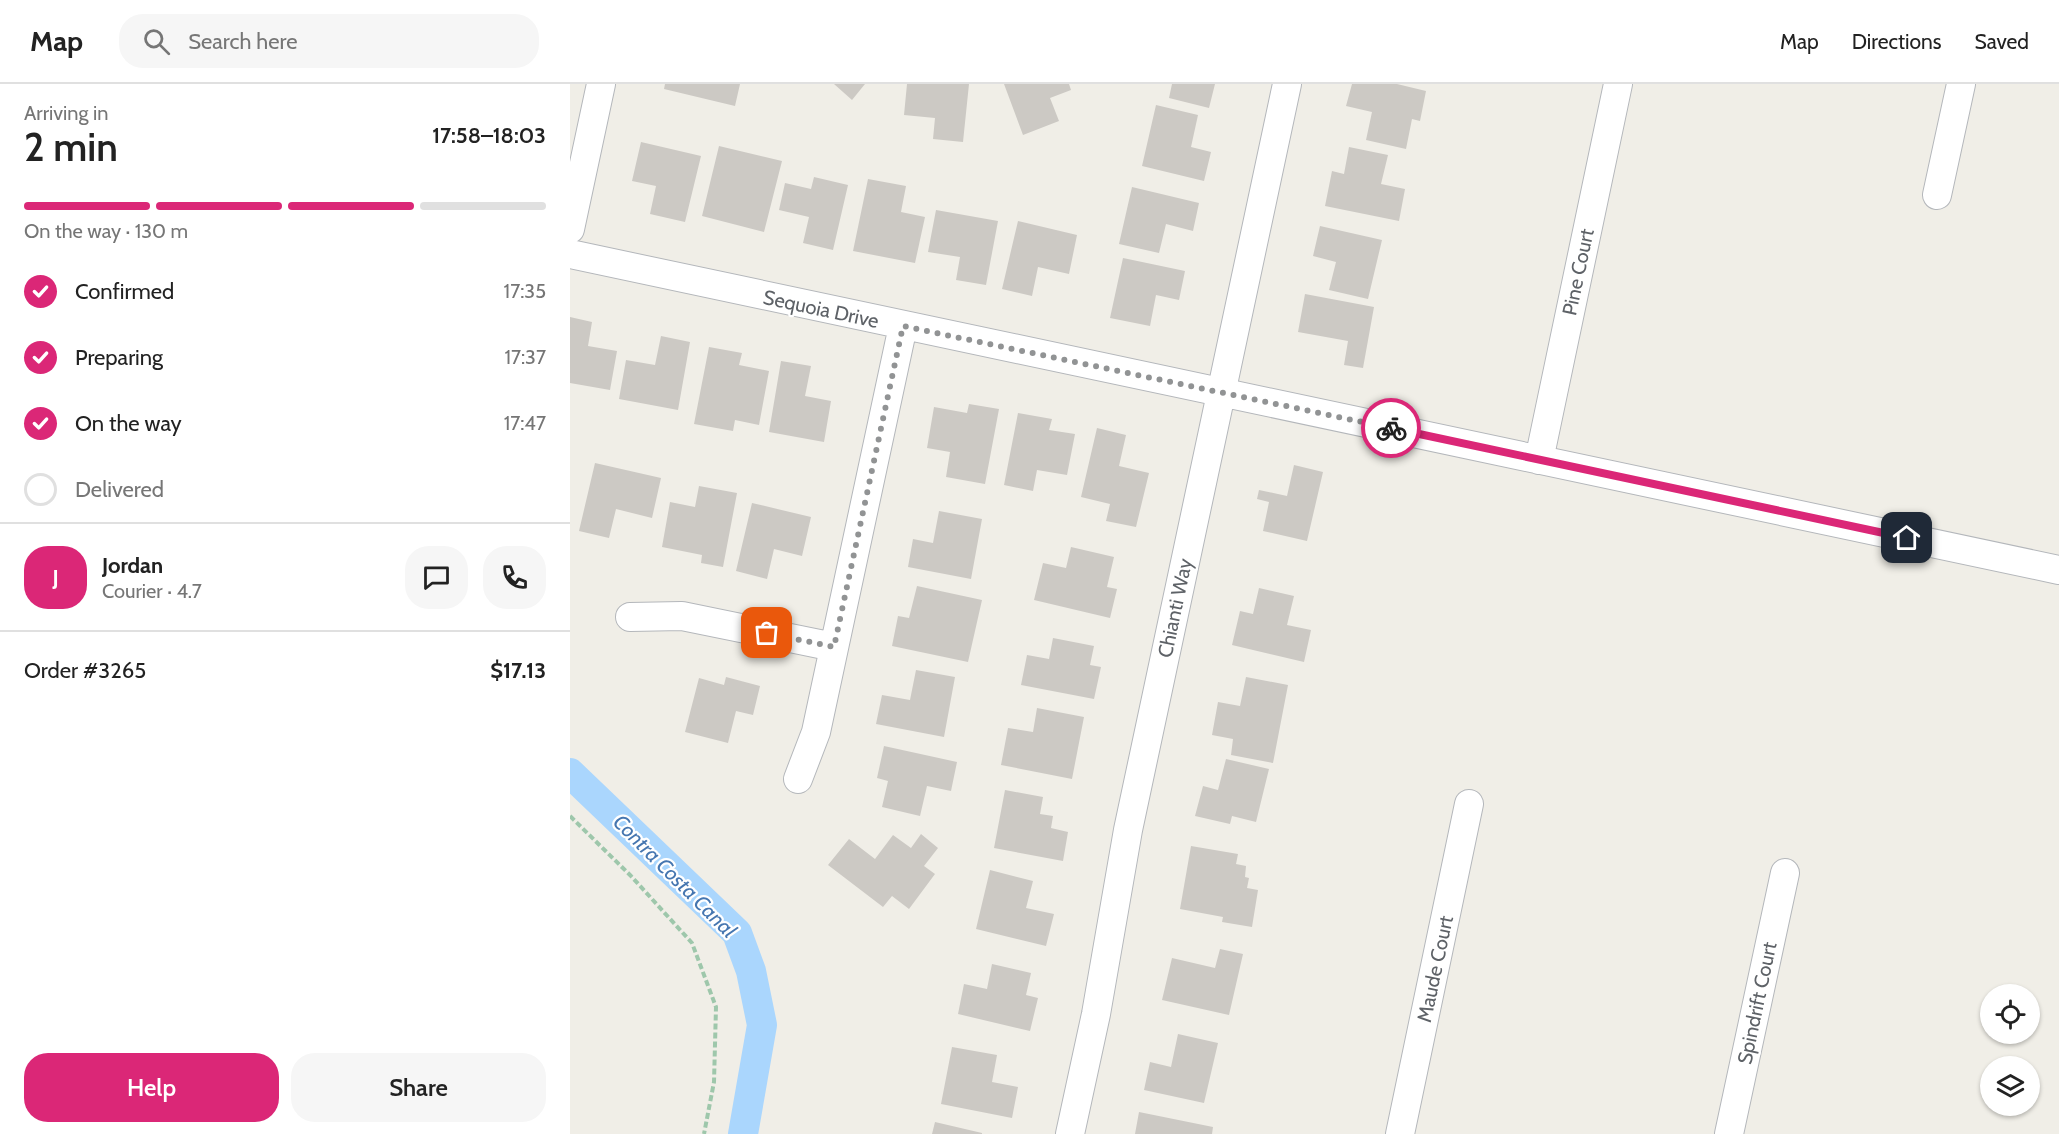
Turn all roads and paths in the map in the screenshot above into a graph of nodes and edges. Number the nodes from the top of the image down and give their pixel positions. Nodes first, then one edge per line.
1 (601, 84) edge
2 (1287, 84) edge
3 (1618, 84) edge
4 (1961, 84) edge
5 (1937, 195) dead end
6 (570, 229) edge
7 (570, 254) edge
8 (903, 326) junction
9 (1221, 392) junction
10 (1539, 460) junction
11 (2059, 570) edge
12 (630, 617) dead end
13 (834, 647) junction
14 (798, 779) dead end
15 (1469, 804) dead end
16 (570, 816) edge
17 (1785, 873) dead end
18 (704, 1134) edge
19 (1070, 1134) edge
20 (1400, 1134) edge
21 (1729, 1134) edge

1 - 6 street
2 - 9 street, Chianti Way
3 - 10 street, Pine Court
4 - 5 street
7 - 8 street, Sequoia Drive
8 - 9 street, Sequoia Drive
8 - 13 street
9 - 10 street, Sequoia Drive
9 - 19 street, Chianti Way
10 - 11 street, Sequoia Drive
12 - 13 street
13 - 14 street
15 - 20 street, Maude Court
16 - 18 path
17 - 21 street, Spindrift Court

